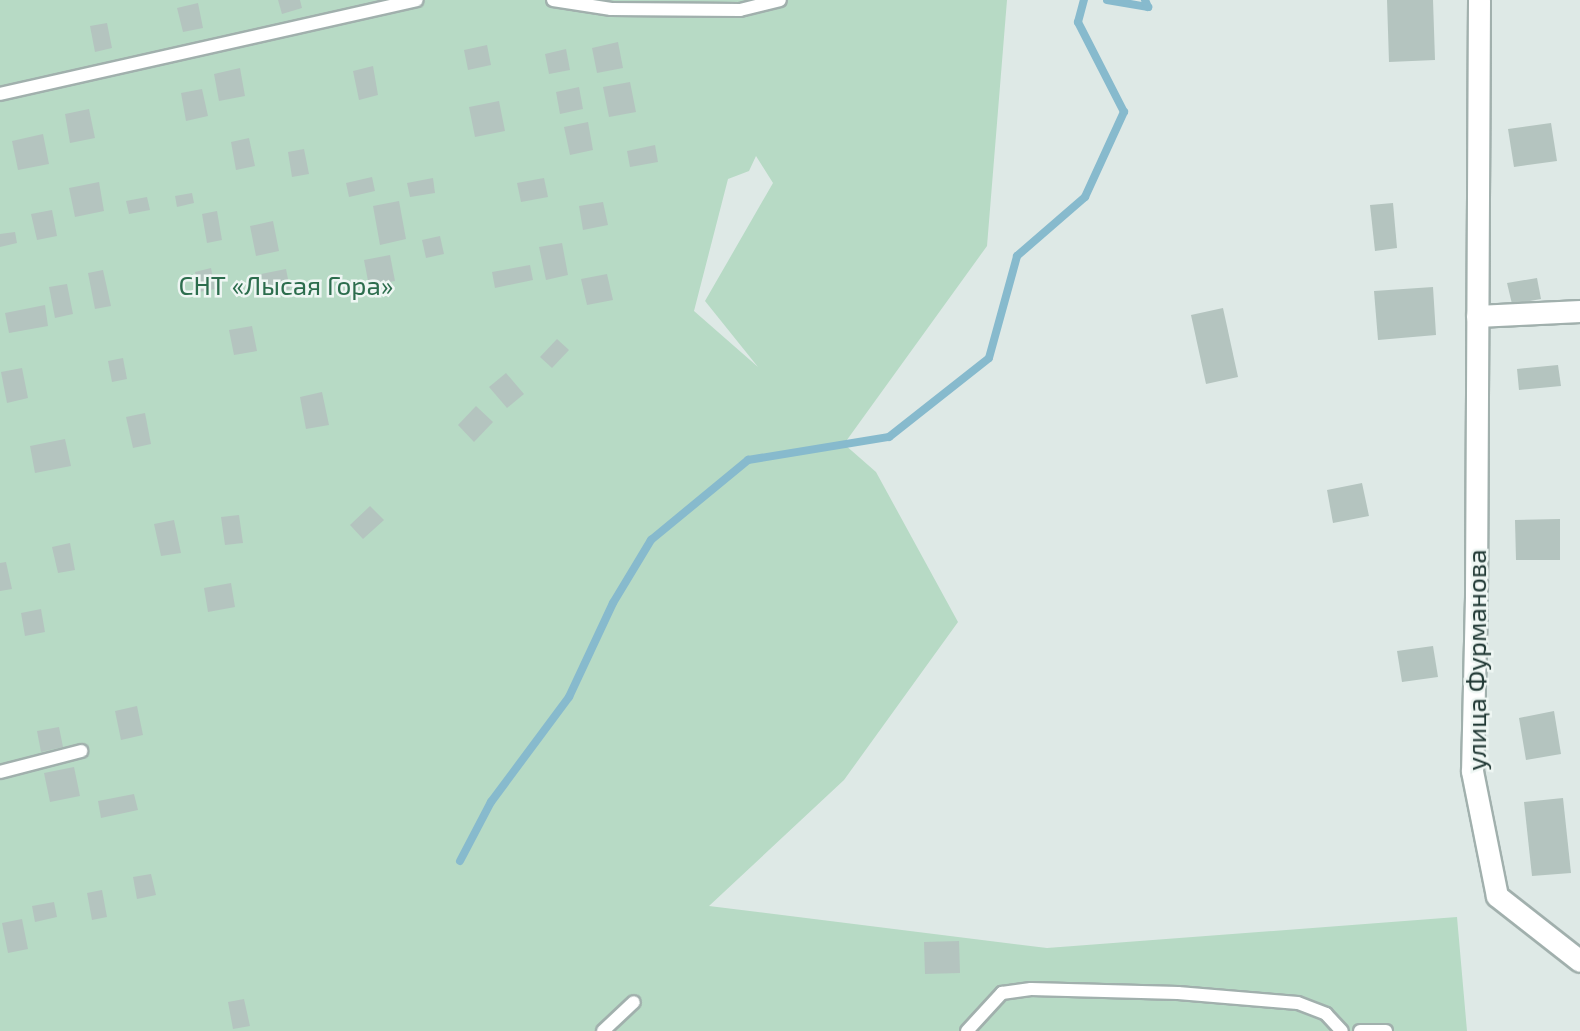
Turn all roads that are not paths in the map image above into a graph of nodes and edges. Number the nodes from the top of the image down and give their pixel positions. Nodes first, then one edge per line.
1 (417, 0) edge
2 (553, 0) edge
3 (780, 0) edge
4 (1479, 0) edge
5 (0, 94) edge
6 (1580, 312) edge
7 (1477, 316) junction
8 (81, 751) dead end
9 (0, 772) edge
10 (1580, 961) edge
11 (634, 1002) dead end
12 (603, 1031) edge
13 (967, 1031) edge
14 (1342, 1031) edge
15 (1360, 1031) edge
16 (1386, 1031) edge

1 - 5 lane
2 - 3 lane
4 - 7 street, улица Фурманова
6 - 7 street
7 - 10 street, улица Фурманова
8 - 9 lane
11 - 12 lane
13 - 14 lane
15 - 16 lane

